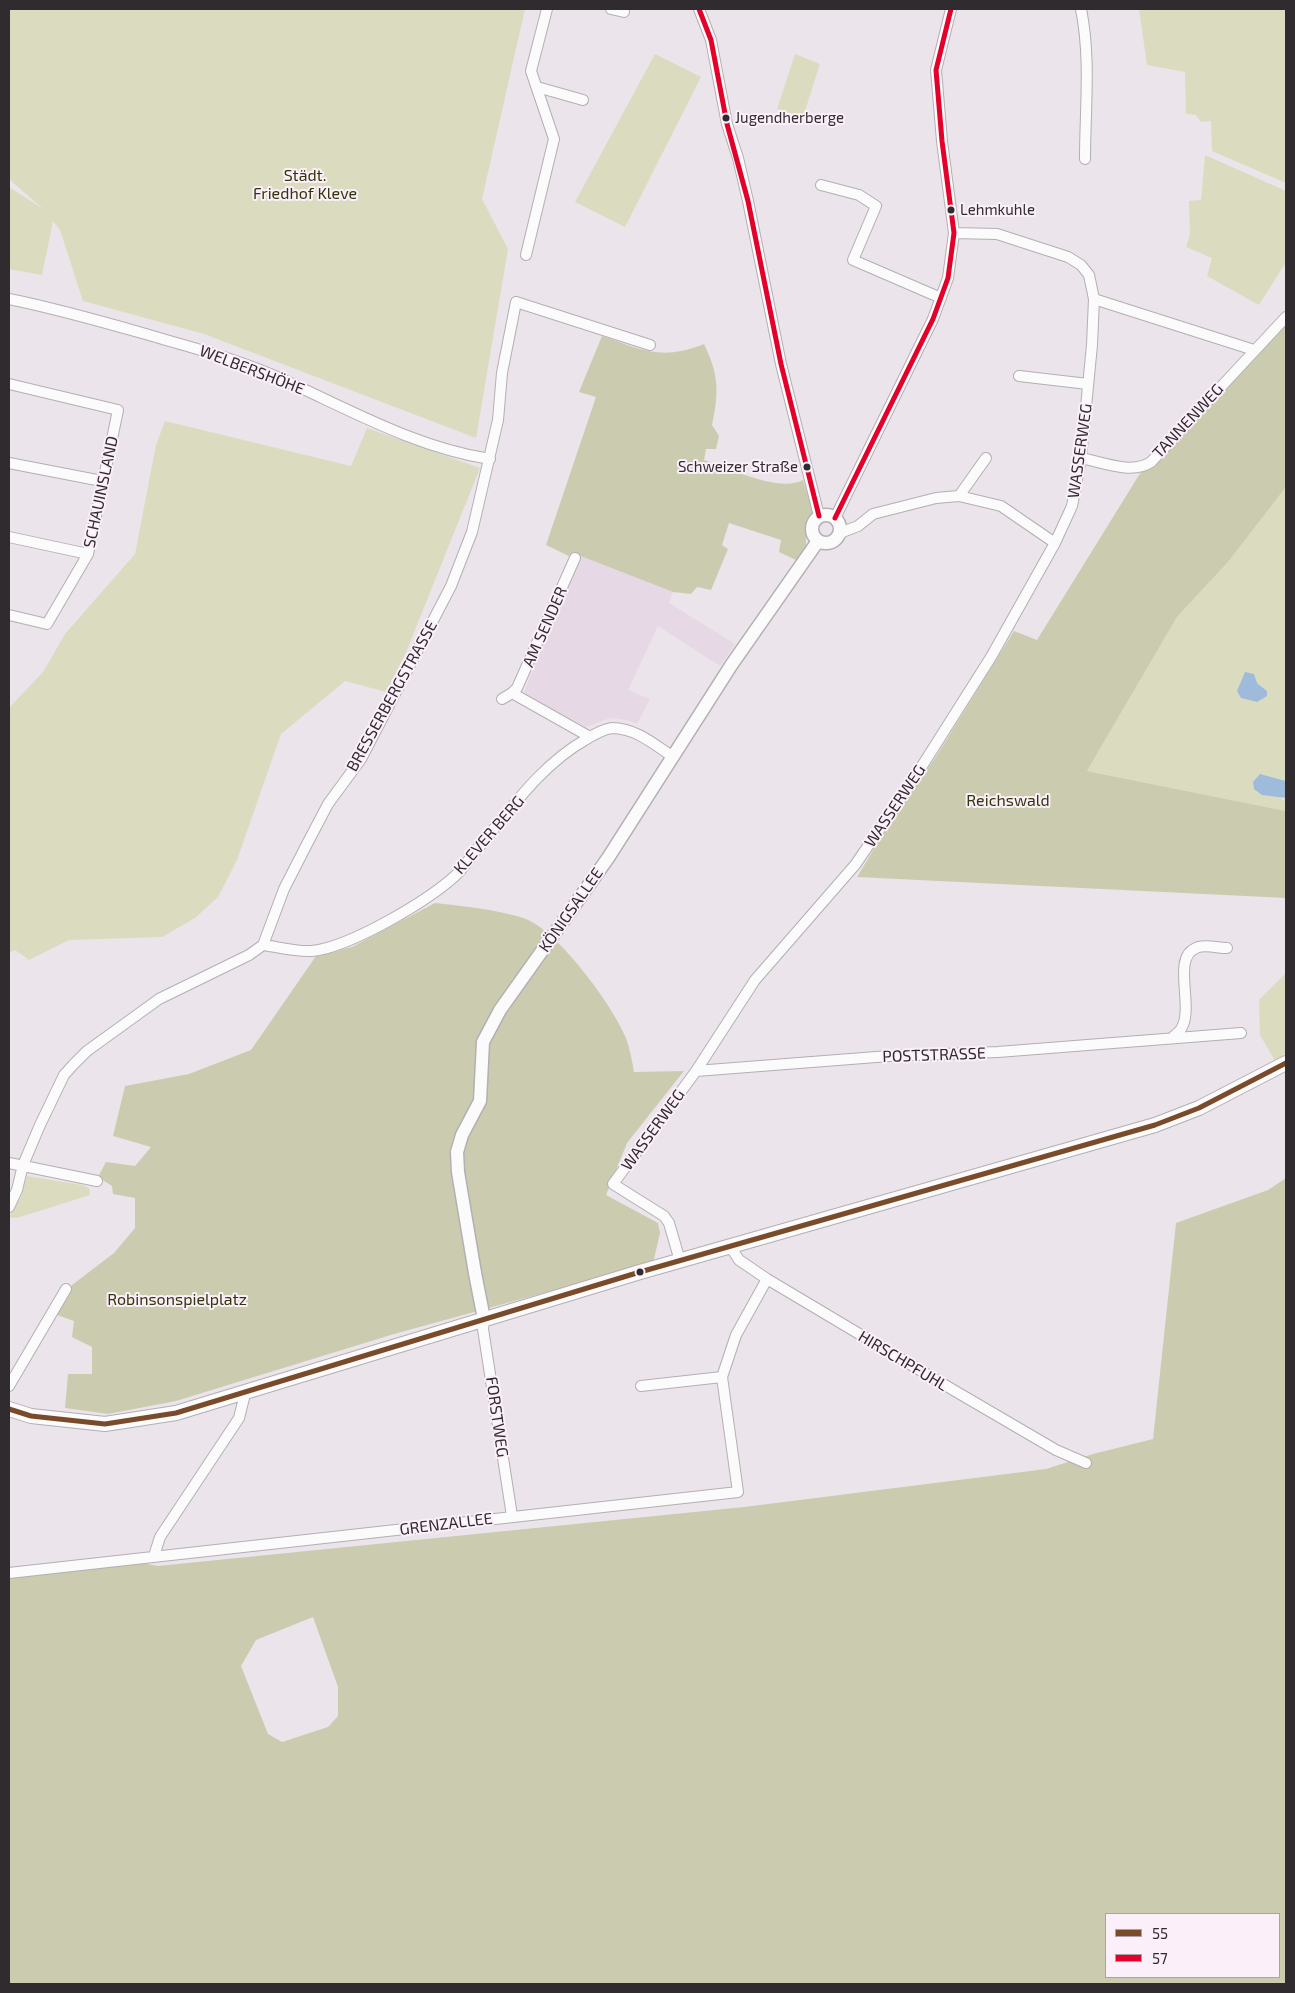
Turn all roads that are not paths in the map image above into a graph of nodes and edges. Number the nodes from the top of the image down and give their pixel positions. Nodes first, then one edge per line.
1 (547, 9) edge
2 (611, 9) edge
3 (699, 9) edge
4 (951, 9) edge
5 (1081, 9) edge
6 (624, 12) dead end
7 (537, 86) junction
8 (583, 100) dead end
9 (1085, 159) dead end
10 (821, 185) dead end
11 (954, 233) junction
12 (526, 255) dead end
13 (941, 298) junction
14 (9, 299) edge
15 (1094, 299) junction
16 (1286, 317) edge
17 (650, 345) dead end
18 (1254, 350) junction
19 (1019, 376) dead end
20 (9, 384) edge
21 (1088, 384) junction
22 (986, 458) dead end
23 (1081, 458) junction
24 (490, 459) junction
25 (9, 463) edge
26 (102, 481) junction
27 (959, 496) junction
28 (819, 516) junction
29 (835, 518) junction
30 (840, 533) junction
31 (9, 537) edge
32 (818, 541) junction
33 (1056, 543) junction
34 (88, 554) junction
35 (575, 558) dead end
36 (9, 615) edge
37 (512, 693) junction
38 (502, 699) dead end
39 (590, 737) junction
40 (673, 757) junction
41 (263, 945) junction
42 (1227, 948) dead end
43 (1241, 1033) dead end
44 (1173, 1037) junction
45 (1286, 1063) edge
46 (696, 1070) junction
47 (9, 1163) edge
48 (23, 1165) junction
49 (97, 1181) dead end
50 (9, 1207) edge
51 (730, 1246) junction
52 (680, 1261) junction
53 (767, 1279) junction
54 (66, 1289) dead end
55 (484, 1319) junction
56 (722, 1377) junction
57 (9, 1386) edge
58 (641, 1386) dead end
59 (245, 1394) junction
60 (9, 1409) edge
61 (1086, 1463) dead end
62 (512, 1516) junction
63 (154, 1556) junction
64 (9, 1573) edge

1 - 7 street
2 - 6 street
3 - 28 street
4 - 11 street
5 - 9 street
7 - 8 street
7 - 12 street
10 - 13 street
11 - 13 street
11 - 15 street
13 - 29 street
14 - 24 street, WELBERSHÖHE
15 - 18 street
15 - 21 street, WASSERWEG
16 - 18 street
17 - 24 street, BRESSERBERGSTRASSE
18 - 23 street, TANNENWEG
19 - 21 street, WASSERWEG
20 - 26 street, SCHAUINSLAND
21 - 23 street, WASSERWEG
22 - 27 street
23 - 33 street, WASSERWEG
24 - 41 street, BRESSERBERGSTRASSE
25 - 26 street
26 - 34 street, SCHAUINSLAND
27 - 30 street
27 - 33 street
28 - 29 street
28 - 32 street
29 - 30 street
30 - 32 street
31 - 34 street
32 - 40 street, KÖNIGSALLEE
33 - 46 street, WASSERWEG
34 - 36 street, SCHAUINSLAND
35 - 37 street, AM SENDER
37 - 38 street, AM SENDER
37 - 39 street
39 - 40 street, KLEVER BERG
39 - 41 street, KLEVER BERG
40 - 55 street, KÖNIGSALLEE
41 - 48 street
42 - 44 street
43 - 44 street, POSTSTRASSE
44 - 46 street, POSTSTRASSE
45 - 51 main road
46 - 52 street, WASSERWEG
47 - 48 street
48 - 49 street
48 - 50 street
51 - 52 main road
51 - 53 street, HIRSCHPFUHL
52 - 55 main road
53 - 56 street
53 - 61 street, HIRSCHPFUHL
54 - 57 street
55 - 59 main road
55 - 62 street, FORSTWEG
56 - 58 street
56 - 62 street, GRENZALLEE
59 - 60 main road
59 - 63 street
62 - 63 street, GRENZALLEE
63 - 64 street, GRENZALLEE

